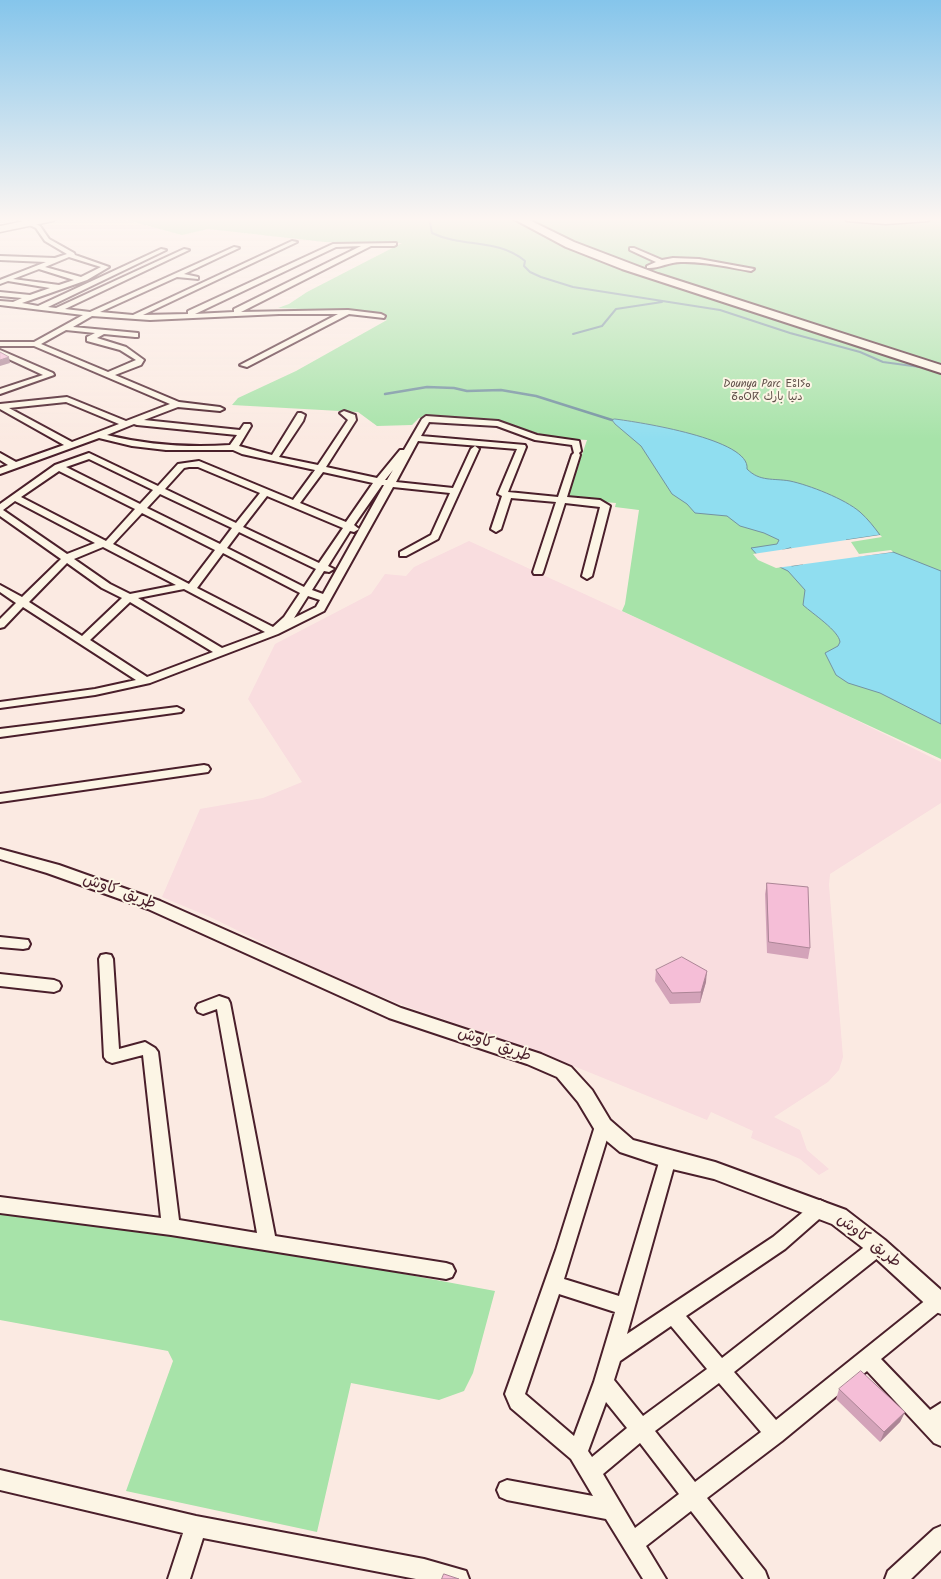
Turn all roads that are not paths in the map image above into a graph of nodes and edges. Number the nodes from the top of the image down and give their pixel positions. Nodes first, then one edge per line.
1 (47, 292) edge
2 (75, 292) edge
3 (96, 292) edge
4 (139, 292) edge
5 (190, 292) edge
6 (237, 292) edge
7 (279, 292) edge
8 (708, 292) edge
9 (736, 292) edge
10 (0, 294) edge
11 (31, 297) junction
12 (0, 303) edge
13 (15, 304) junction
14 (40, 308) junction
15 (57, 310) junction
16 (348, 312) junction
17 (233, 313) junction
18 (91, 314) junction
19 (184, 316) junction
20 (381, 316) dead end
21 (133, 317) junction
22 (63, 328) junction
23 (103, 332) junction
24 (135, 335) dead end
25 (0, 344) edge
26 (34, 344) junction
27 (0, 352) edge
28 (941, 361) edge
29 (244, 365) dead end
30 (941, 369) edge
31 (108, 375) junction
32 (62, 388) dead end
33 (0, 392) edge
34 (64, 400) junction
35 (177, 404) junction
36 (0, 406) edge
37 (220, 409) dead end
38 (344, 413) dead end
39 (301, 415) dead end
40 (130, 423) junction
41 (99, 435) junction
42 (535, 437) junction
43 (414, 442) junction
44 (71, 445) junction
45 (234, 447) junction
46 (522, 447) junction
47 (475, 449) dead end
48 (0, 456) edge
49 (274, 458) junction
50 (14, 465) junction
51 (58, 467) junction
52 (0, 470) edge
53 (320, 470) junction
54 (379, 481) junction
55 (391, 484) junction
56 (159, 490) junction
57 (456, 491) junction
58 (265, 492) junction
59 (507, 496) junction
60 (0, 499) edge
61 (13, 500) junction
62 (561, 500) junction
63 (294, 505) junction
64 (142, 508) junction
65 (0, 510) edge
66 (348, 526) junction
67 (238, 527) junction
68 (496, 529) dead end
69 (363, 533) junction
70 (105, 544) junction
71 (222, 549) junction
72 (402, 554) dead end
73 (67, 558) junction
74 (322, 568) junction
75 (341, 571) junction
76 (538, 572) dead end
77 (587, 576) dead end
78 (189, 587) junction
79 (0, 588) edge
80 (308, 592) junction
81 (129, 597) junction
82 (326, 599) junction
83 (22, 602) junction
84 (0, 625) edge
85 (274, 632) junction
86 (83, 641) junction
87 (223, 653) junction
88 (146, 681) junction
89 (0, 705) edge
90 (177, 710) dead end
91 (0, 733) edge
92 (204, 769) dead end
93 (0, 798) edge
94 (0, 854) edge
95 (0, 942) edge
96 (23, 944) dead end
97 (106, 959) dead end
98 (0, 980) edge
99 (54, 986) dead end
100 (203, 1008) dead end
101 (603, 1126) junction
102 (668, 1159) junction
103 (0, 1205) edge
104 (820, 1208) junction
105 (172, 1227) junction
106 (267, 1242) junction
107 (878, 1247) junction
108 (446, 1271) dead end
109 (554, 1284) junction
110 (939, 1302) edge
111 (626, 1307) junction
112 (672, 1313) junction
113 (612, 1355) junction
114 (868, 1359) junction
115 (720, 1371) junction
116 (604, 1382) junction
117 (937, 1424) edge
118 (641, 1429) junction
119 (775, 1434) junction
120 (578, 1452) junction
121 (590, 1472) junction
122 (0, 1480) edge
123 (507, 1490) dead end
124 (694, 1497) junction
125 (612, 1510) junction
126 (196, 1526) junction
127 (941, 1536) edge
128 (632, 1543) junction
129 (422, 1575) edge
130 (179, 1579) edge
131 (458, 1579) edge
132 (655, 1579) edge
133 (757, 1579) edge
134 (896, 1579) edge

1 - 11 street
2 - 14 street
3 - 15 street
4 - 18 street
5 - 21 street
6 - 19 street
7 - 17 street
8 - 30 highway
9 - 28 highway
10 - 11 street
11 - 13 street
12 - 13 street
13 - 14 street
14 - 15 street
15 - 18 street
16 - 17 street
16 - 20 street
16 - 29 street
17 - 19 street
18 - 21 street
18 - 22 street
19 - 21 street
22 - 23 street
22 - 26 street
23 - 24 street
23 - 31 street
25 - 26 street
26 - 31 street
27 - 33 street
31 - 35 street
32 - 34 street
34 - 36 street
34 - 40 street
35 - 37 street
35 - 40 street
36 - 44 street
38 - 53 street
39 - 49 street
40 - 41 street
40 - 45 street
41 - 44 street
41 - 45 street
42 - 43 street
42 - 46 street
42 - 62 street
43 - 46 street
43 - 54 street
43 - 55 street
44 - 50 street
45 - 49 street
46 - 59 street
47 - 57 street
48 - 50 street
49 - 53 street
50 - 52 street
51 - 56 street
51 - 61 street
51 - 64 street
53 - 54 street
53 - 63 street
54 - 55 street
54 - 66 street
55 - 57 street
55 - 69 street
56 - 58 street
56 - 64 street
56 - 67 street
57 - 72 street
58 - 63 street
58 - 67 street
59 - 62 street
59 - 68 street
60 - 61 street
61 - 65 street
61 - 70 street
62 - 76 street
62 - 77 street
63 - 66 street
64 - 70 street
64 - 71 street
65 - 73 street
66 - 69 street
66 - 74 street
67 - 71 street
67 - 74 street
69 - 75 street
70 - 73 street
70 - 78 street
71 - 78 street
71 - 80 street
73 - 81 street
73 - 83 street
74 - 75 street
74 - 80 street
75 - 82 street
78 - 81 street
78 - 85 street
79 - 83 street
80 - 82 street
80 - 85 street
81 - 86 street
81 - 87 street
82 - 85 street
83 - 84 street
83 - 86 street
85 - 87 street
86 - 88 street
87 - 88 street
88 - 89 street
90 - 91 street
92 - 93 street
94 - 101 street, طريق كاوش
95 - 96 street
97 - 105 street
98 - 99 street
100 - 106 street
101 - 102 street, طريق كاوش
101 - 109 street
102 - 104 street, طريق كاوش
102 - 111 street
103 - 105 street
104 - 107 street, طريق كاوش
104 - 112 street
105 - 106 street
106 - 108 street
107 - 110 street, طريق كاوش
107 - 115 street
109 - 111 street
109 - 120 street
110 - 114 street
111 - 113 street
112 - 113 street
112 - 115 street
113 - 116 street
114 - 117 street
114 - 119 street
115 - 118 street
115 - 119 street
116 - 118 street
116 - 120 street
118 - 121 street
118 - 124 street
119 - 124 street
120 - 121 street
121 - 125 street
122 - 126 street
123 - 125 street
124 - 128 street
124 - 133 street
125 - 128 street
126 - 129 street
126 - 130 street
127 - 134 street
128 - 132 street
129 - 131 street

